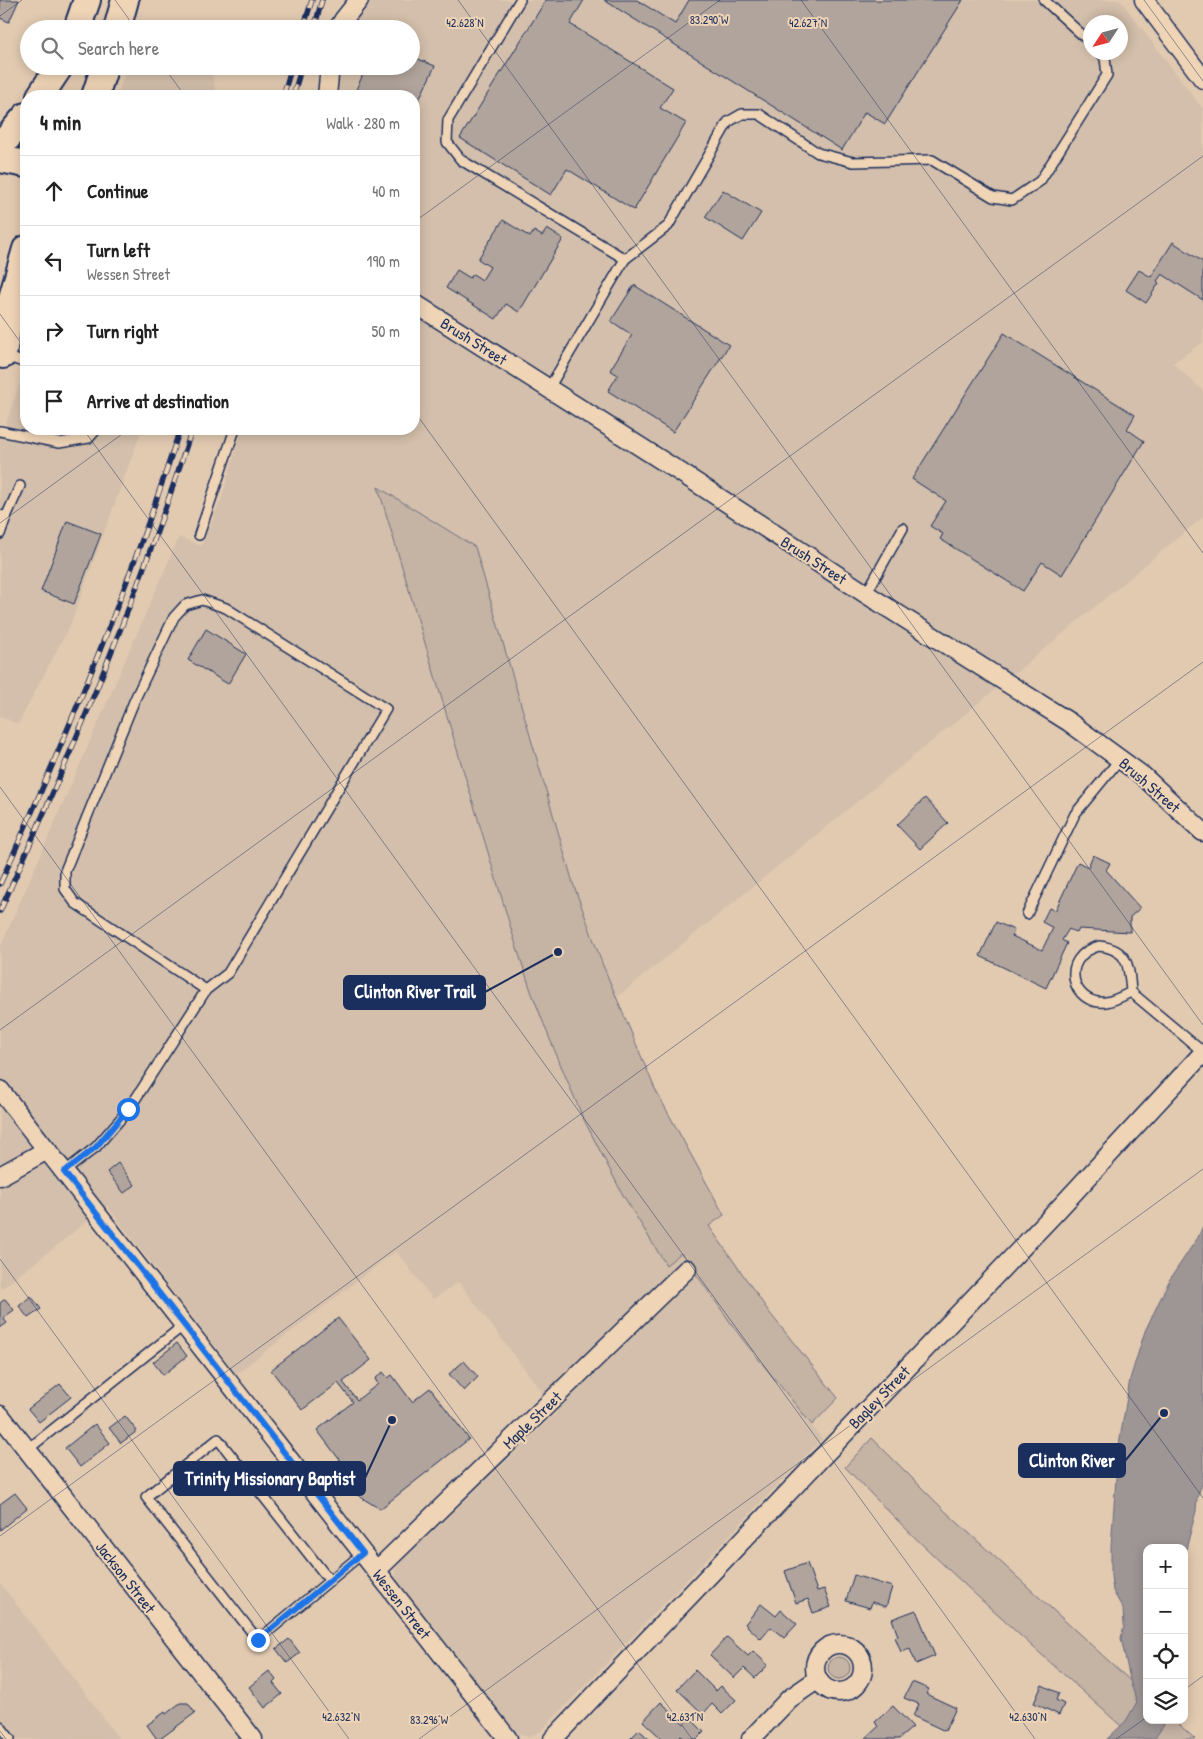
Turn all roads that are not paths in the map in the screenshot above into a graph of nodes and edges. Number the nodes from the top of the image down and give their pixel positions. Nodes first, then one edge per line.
1 (87, 0) edge
2 (125, 0) edge
3 (359, 0) edge
4 (520, 0) edge
5 (1044, 0) edge
6 (1144, 0) edge
7 (80, 20) edge
8 (119, 20) edge
9 (345, 20) edge
10 (1083, 36) edge
11 (1105, 60) edge
12 (54, 75) edge
13 (102, 75) edge
14 (329, 75) edge
15 (1203, 79) edge
16 (44, 90) edge
17 (97, 90) edge
18 (328, 90) edge
19 (20, 123) edge
20 (0, 148) edge
21 (0, 159) edge
22 (20, 163) edge
23 (625, 259) junction
24 (20, 271) edge
25 (420, 307) edge
26 (20, 318) edge
27 (10, 360) edge
28 (549, 388) junction
29 (0, 431) edge
30 (92, 435) edge
31 (233, 435) edge
32 (20, 486) dead end
33 (3, 516) edge
34 (903, 528) dead end
35 (0, 534) edge
36 (199, 535) dead end
37 (866, 594) junction
38 (1120, 759) junction
39 (1203, 832) edge
40 (1027, 914) dead end
41 (206, 990) junction
42 (1131, 992) junction
43 (1203, 1053) edge
44 (0, 1090) edge
45 (46, 1150) junction
46 (64, 1172) junction
47 (0, 1176) edge
48 (687, 1270) dead end
49 (184, 1325) junction
50 (0, 1416) edge
51 (27, 1450) junction
52 (363, 1553) junction
53 (376, 1570) junction
54 (330, 1580) junction
55 (818, 1679) dead end
56 (0, 1726) edge
57 (557, 1738) edge
58 (10, 1739) edge
59 (252, 1739) edge
60 (508, 1739) edge
61 (751, 1739) edge

1 - 7 main road
2 - 8 main road
3 - 9 street
4 - 23 lane
5 - 10 lane
6 - 15 street
11 - 23 lane
12 - 16 main road
13 - 17 main road
14 - 18 street
19 - 20 main road
21 - 22 main road
23 - 28 lane
24 - 27 main road
25 - 28 street, Brush Street
26 - 27 main road
28 - 37 street, Brush Street
29 - 30 lane
31 - 36 lane
32 - 33 lane
33 - 35 lane
34 - 37 lane
37 - 38 street, Brush Street
38 - 39 street, Brush Street
38 - 40 lane
41 - 41 lane
41 - 46 lane
42 - 42 lane
42 - 43 lane
43 - 57 street, Bagley Street
44 - 45 street, Wessen Street
45 - 46 street, Wessen Street
45 - 47 street
46 - 49 street, Wessen Street
48 - 53 street, Maple Street
49 - 51 lane
49 - 52 street, Wessen Street
50 - 51 street, Jackson Street
51 - 59 street, Jackson Street
52 - 53 street, Wessen Street
52 - 54 lane
53 - 60 street, Wessen Street
54 - 54 lane
55 - 61 street
56 - 58 lane

